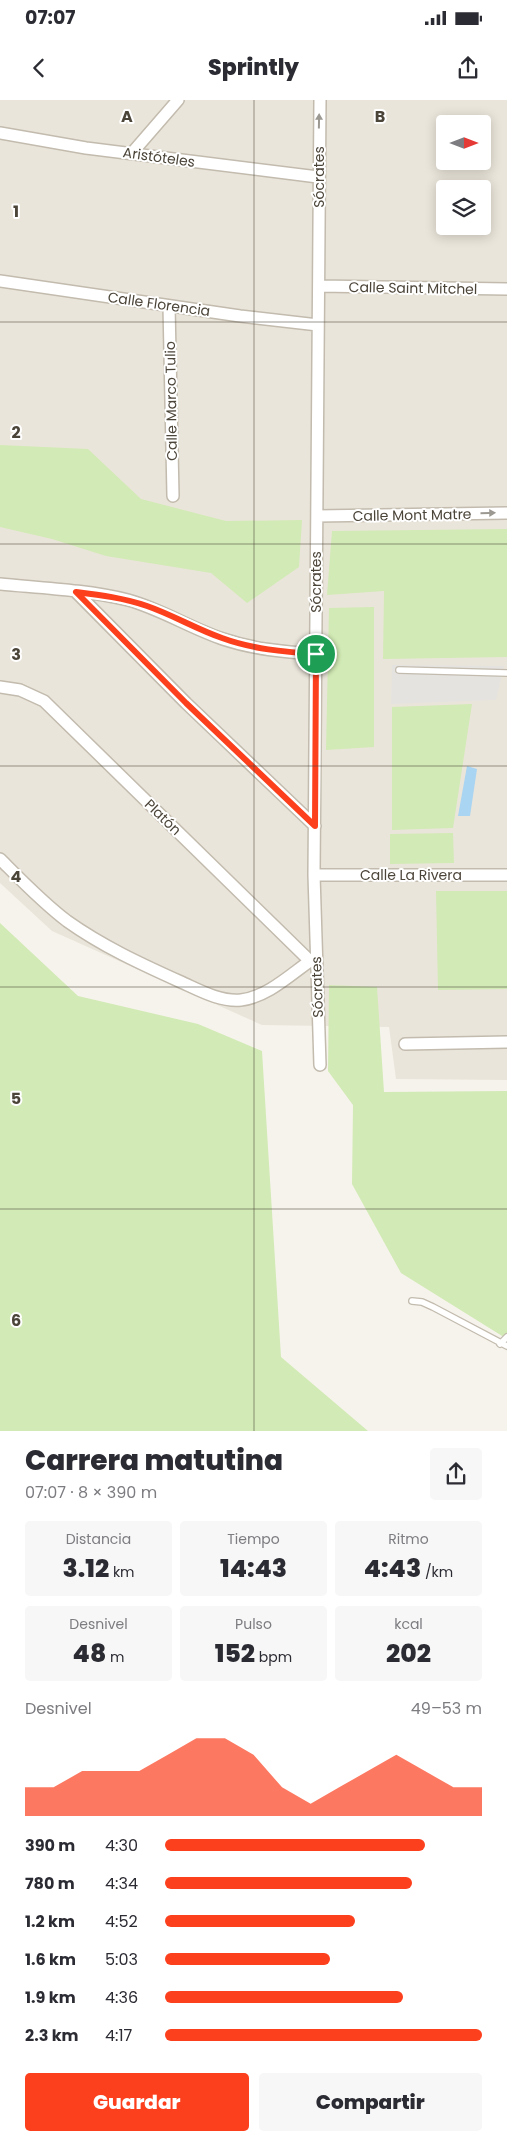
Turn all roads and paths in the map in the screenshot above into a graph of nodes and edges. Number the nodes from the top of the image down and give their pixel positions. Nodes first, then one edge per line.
1 (178, 100) edge
2 (320, 100) edge
3 (0, 133) edge
4 (132, 153) junction
5 (318, 178) junction
6 (0, 281) edge
7 (319, 286) junction
8 (507, 289) edge
9 (169, 306) junction
10 (318, 325) junction
11 (173, 496) dead end
12 (507, 513) edge
13 (317, 516) junction
14 (0, 584) edge
15 (76, 592) junction
16 (316, 654) junction
17 (399, 670) dead end
18 (507, 672) edge
19 (0, 687) edge
20 (315, 826) junction
21 (0, 859) edge
22 (314, 875) junction
23 (507, 875) edge
24 (313, 961) junction
25 (507, 1042) edge
26 (405, 1044) dead end
27 (320, 1065) dead end
28 (412, 1301) dead end
29 (507, 1337) edge
30 (500, 1344) junction
31 (507, 1346) edge

1 - 4 street
5 -> 2 street, Sócrates
3 - 4 street, Aristóteles
4 - 5 street, Aristóteles
5 - 7 street, Sócrates
6 - 9 street, Calle Florencia
7 - 8 street, Calle Saint Mitchel
7 - 10 street, Sócrates
9 - 10 street, Calle Florencia
9 - 11 street, Calle Marco Tulio
10 - 13 street, Sócrates
13 -> 12 street, Calle Mont Matre
13 - 16 street, Sócrates
14 - 15 street
15 - 16 street
15 - 20 street
16 - 20 street, Sócrates
17 - 18 lane
19 - 24 street, Platón
20 - 22 street, Sócrates
21 - 24 street
22 - 23 street, Calle La Rivera
22 - 24 street, Sócrates
24 - 27 street, Sócrates
25 - 26 street
28 - 30 lane
29 - 30 lane
30 - 31 lane

